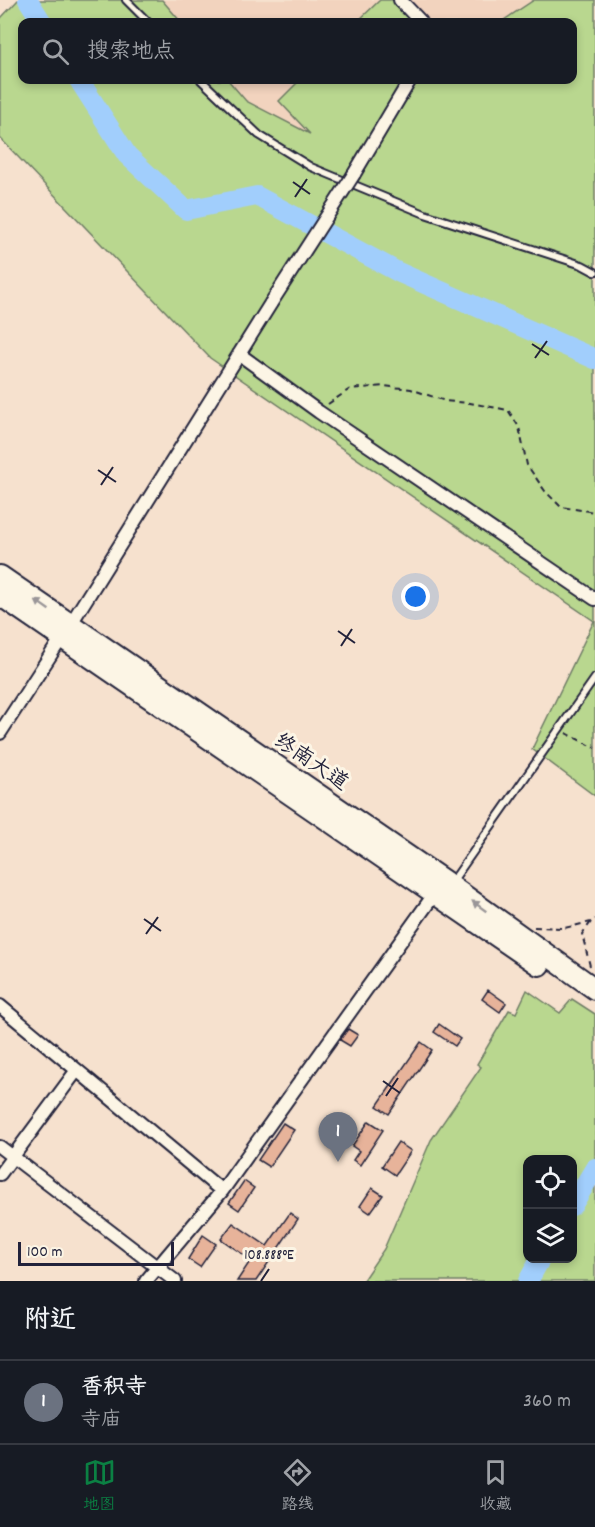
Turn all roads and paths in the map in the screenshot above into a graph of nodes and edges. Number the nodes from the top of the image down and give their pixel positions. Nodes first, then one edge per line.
1 (126, 0) edge
2 (400, 0) edge
3 (143, 18) edge
4 (417, 18) edge
5 (205, 84) edge
6 (408, 84) edge
7 (351, 179) junction
8 (595, 272) edge
9 (239, 354) junction
10 (319, 412) junction
11 (595, 513) edge
12 (0, 576) edge
13 (0, 595) edge
14 (595, 599) edge
15 (66, 631) junction
16 (595, 678) edge
17 (0, 733) edge
18 (557, 733) junction
19 (595, 748) edge
20 (443, 886) junction
21 (595, 920) edge
22 (591, 922) junction
23 (529, 927) dead end
24 (593, 980) edge
25 (595, 1002) edge
26 (0, 1006) edge
27 (77, 1070) junction
28 (0, 1147) edge
29 (13, 1156) junction
30 (0, 1174) edge
31 (222, 1191) junction
32 (155, 1268) junction
33 (146, 1281) edge
34 (175, 1281) edge

1 - 3 lane
2 - 4 street
5 - 7 lane
6 - 7 street
7 - 8 lane
7 - 9 street, bridge
9 - 10 street
9 - 15 street
10 - 11 path
10 - 14 street
15 -> 12 highway, 终南大道
13 - 15 highway, 终南大道
15 - 17 street
15 - 20 highway, 终南大道
16 - 18 lane
18 - 19 path
18 - 20 lane
24 -> 20 highway, 终南大道
20 - 25 highway, 终南大道
20 - 31 street
21 - 22 path
22 - 23 path
22 - 24 path
26 - 27 street
27 - 29 street
27 - 31 street
28 - 29 street
29 - 30 street
29 - 32 street
31 - 32 street
32 - 33 street
32 - 34 street

